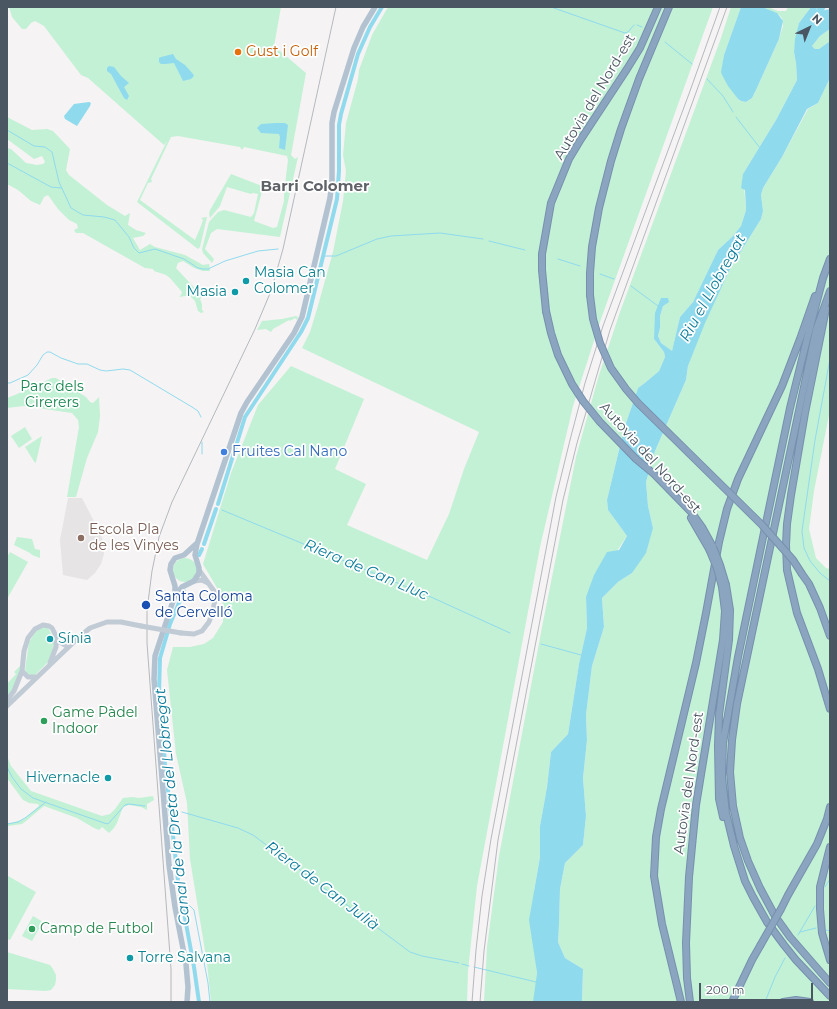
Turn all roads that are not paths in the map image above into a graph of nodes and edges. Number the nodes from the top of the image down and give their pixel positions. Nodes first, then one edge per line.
1 (375, 7) edge
2 (658, 7) edge
3 (669, 7) edge
4 (830, 259) edge
5 (823, 278) junction
6 (830, 292) edge
7 (197, 544) junction
8 (184, 555) junction
9 (196, 560) junction
10 (199, 570) junction
11 (172, 578) junction
12 (194, 581) junction
13 (209, 583) junction
14 (186, 585) junction
15 (724, 586) junction
16 (175, 595) junction
17 (830, 636) edge
18 (56, 640) junction
19 (76, 640) junction
20 (47, 667) junction
21 (22, 671) junction
22 (37, 677) junction
23 (7, 700) edge
24 (7, 706) edge
25 (830, 709) edge
26 (830, 807) edge
27 (830, 823) edge
28 (830, 847) edge
29 (746, 881) junction
30 (782, 909) junction
31 (830, 960) edge
32 (830, 983) edge
33 (830, 996) edge
34 (187, 1002) edge
35 (681, 1002) edge
36 (690, 1002) edge
37 (732, 1002) edge
38 (783, 1002) edge
39 (810, 1002) edge

1 - 7 main road
2 - 15 highway, Autovia del Nord-est, bridge
3 - 17 highway, Autovia del Nord-est, bridge
4 - 5 highway
5 - 29 highway
5 - 35 highway
6 - 25 highway
6 - 32 highway
7 - 8 main road
7 - 9 main road
8 - 9 main road
8 - 11 main road
9 - 10 main road
10 - 12 main road
10 - 13 street
11 - 14 main road
11 - 16 main road
12 - 13 street
12 - 14 main road
13 - 19 street, bridge
14 - 16 main road
15 - 29 highway
15 - 36 highway, Autovia del Nord-est
16 - 34 main road
18 - 19 street
18 - 20 street
18 - 21 street
19 - 20 street
20 - 22 street
21 - 22 street
21 - 23 street
22 - 24 street
26 - 30 highway
27 - 30 highway
28 - 31 highway
29 - 33 highway
30 - 37 highway, bridge
38 - 39 highway

